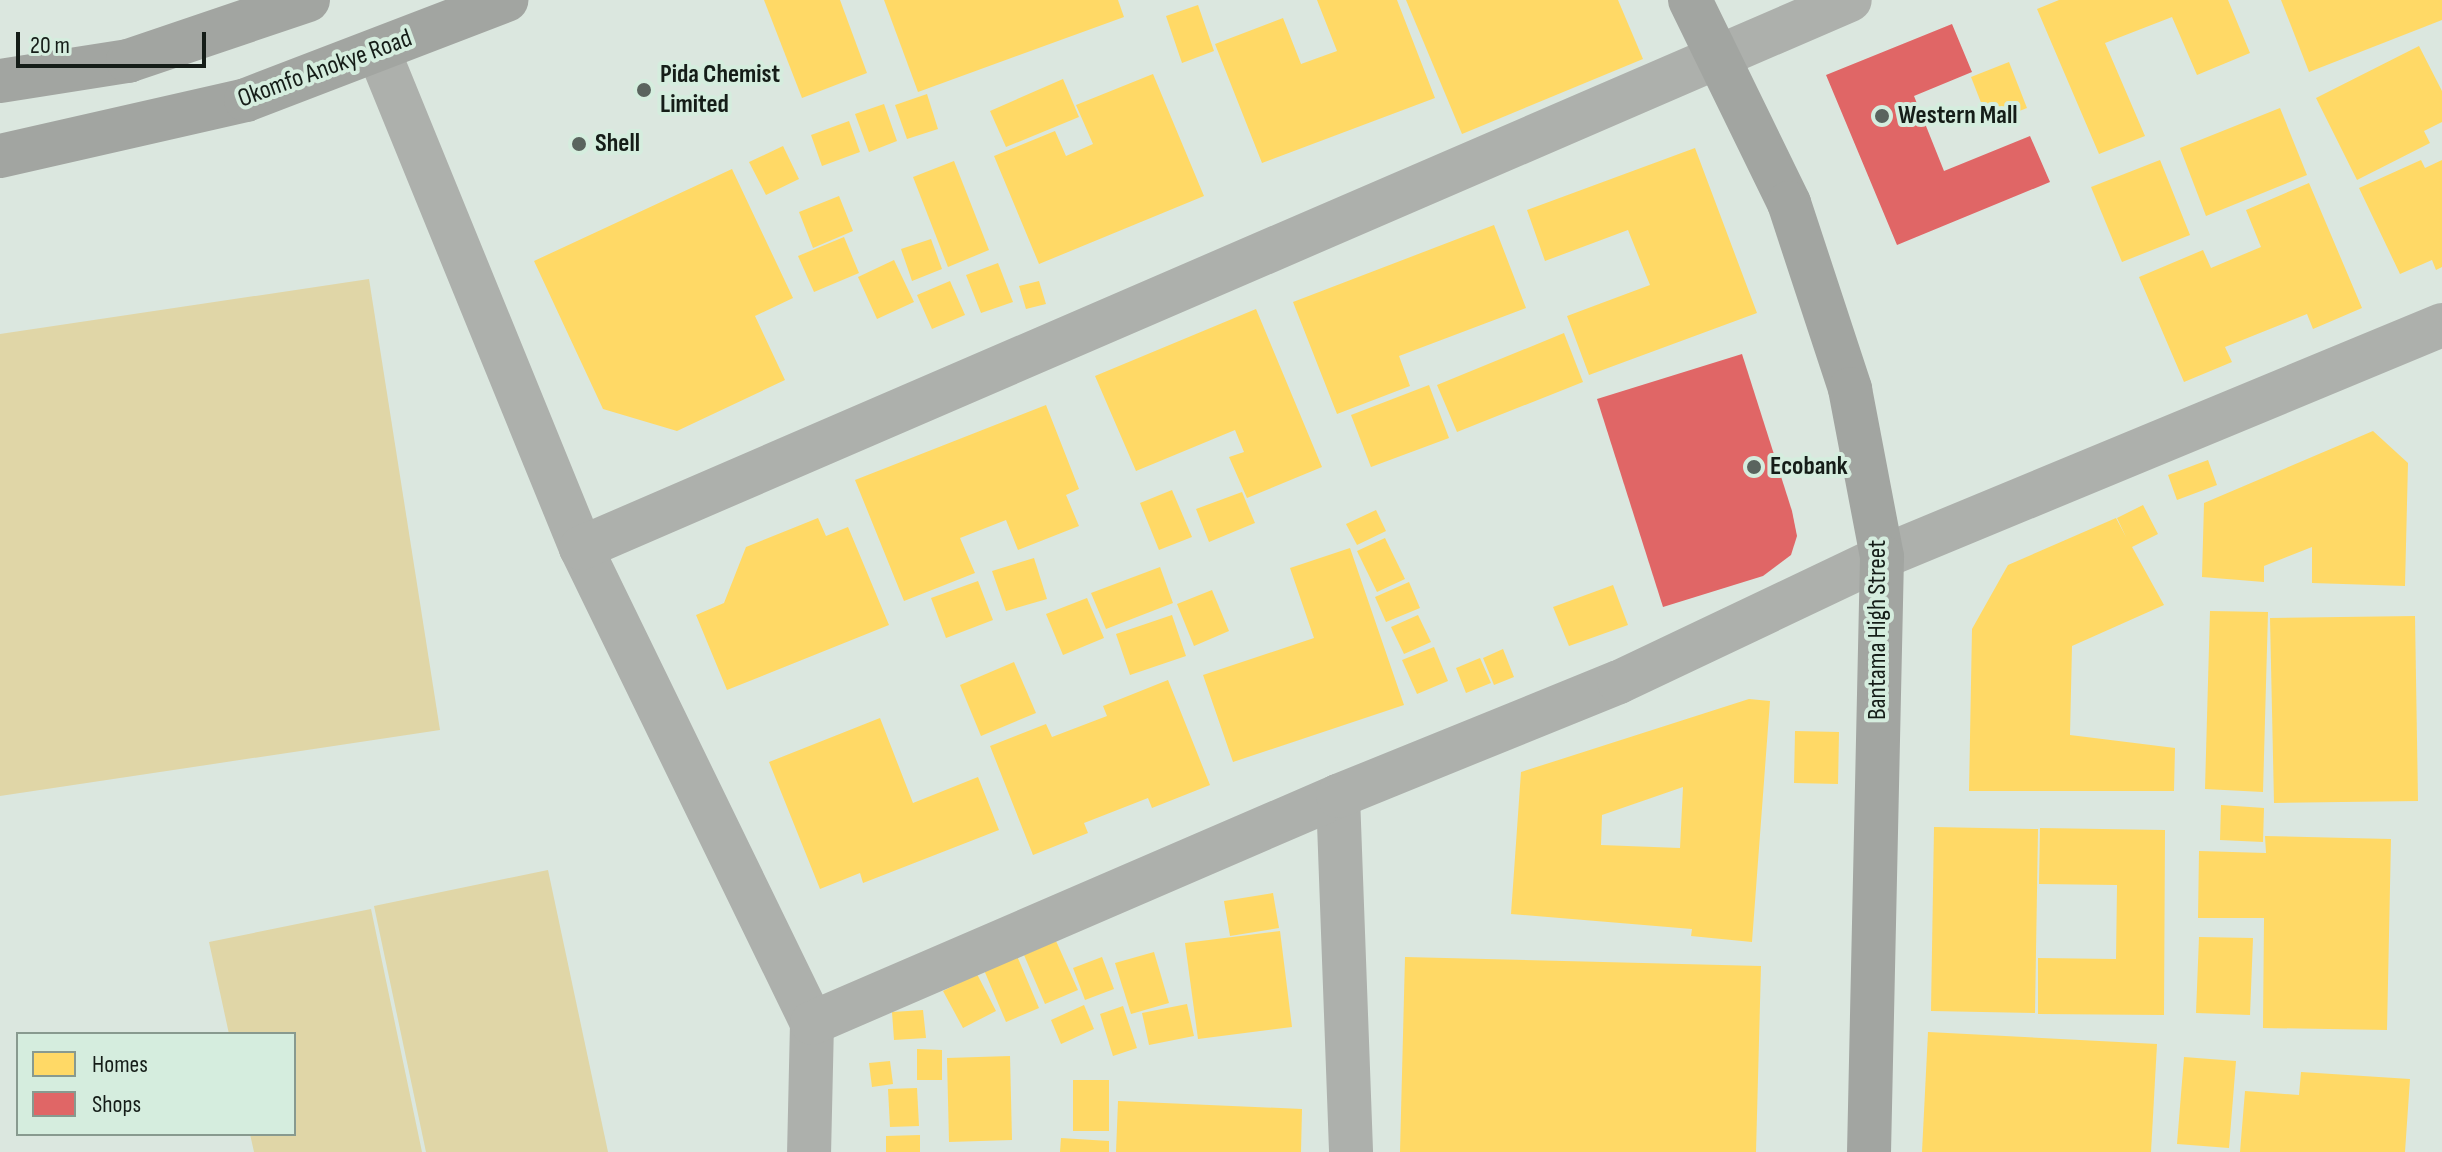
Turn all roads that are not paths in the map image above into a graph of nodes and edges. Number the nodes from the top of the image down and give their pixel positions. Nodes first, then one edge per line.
1 (308, 0) edge
2 (506, 0) edge
3 (1690, 0) edge
4 (1850, 0) edge
5 (378, 50) junction
6 (1720, 56) junction
7 (0, 81) edge
8 (0, 156) edge
9 (2442, 325) edge
10 (581, 548) junction
11 (1882, 557) junction
12 (1338, 796) junction
13 (812, 1023) junction
14 (809, 1152) edge
15 (1351, 1152) edge
16 (1869, 1152) edge

1 - 7 main road
2 - 5 main road, Okomfo Anokye Road
3 - 6 main road, Bantama High Street
4 - 6 street
5 - 8 main road, Okomfo Anokye Road
5 - 10 street
6 - 10 street
6 - 11 main road, Bantama High Street
9 - 11 street
10 - 13 street
11 - 12 street
11 - 16 main road, Bantama High Street
12 - 13 street
12 - 15 street
13 - 14 street

